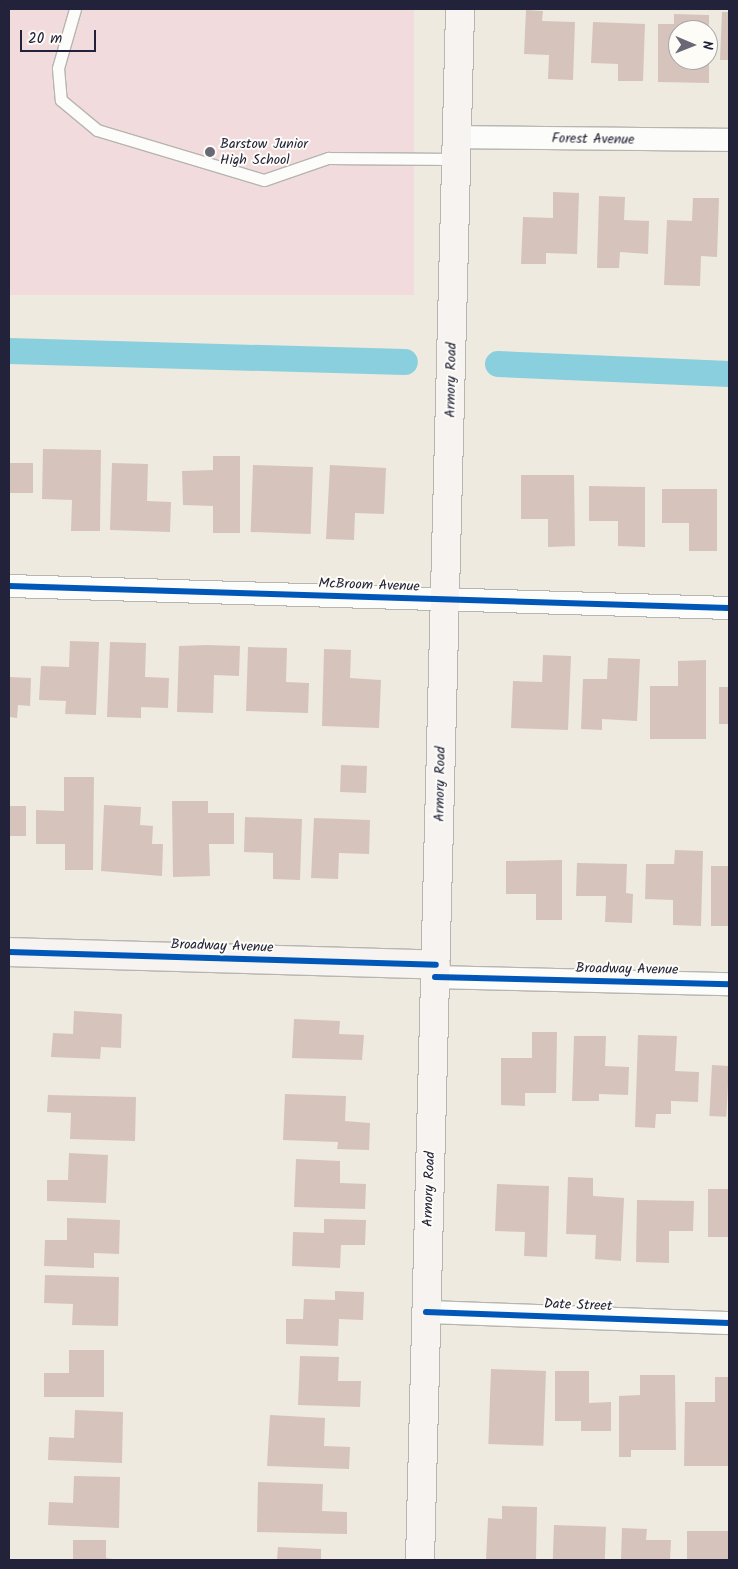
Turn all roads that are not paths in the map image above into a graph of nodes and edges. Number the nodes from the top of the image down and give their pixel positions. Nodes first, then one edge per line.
1 (76, 9) edge
2 (460, 9) edge
3 (729, 140) edge
4 (457, 148) junction
5 (9, 586) edge
6 (445, 600) junction
7 (729, 608) edge
8 (9, 952) edge
9 (435, 971) junction
10 (729, 984) edge
11 (426, 1312) junction
12 (729, 1323) edge
13 (420, 1560) edge

1 - 4 lane
2 - 4 main road, Armory Road
3 - 4 street, Forest Avenue
4 - 6 main road, Armory Road
5 - 6 street, McBroom Avenue
6 - 7 street, McBroom Avenue
6 - 9 main road, Armory Road
8 - 9 main road, Broadway Avenue
9 - 10 street, Broadway Avenue
9 - 11 main road, Armory Road
11 - 12 street, Date Street
11 - 13 main road, Armory Road

